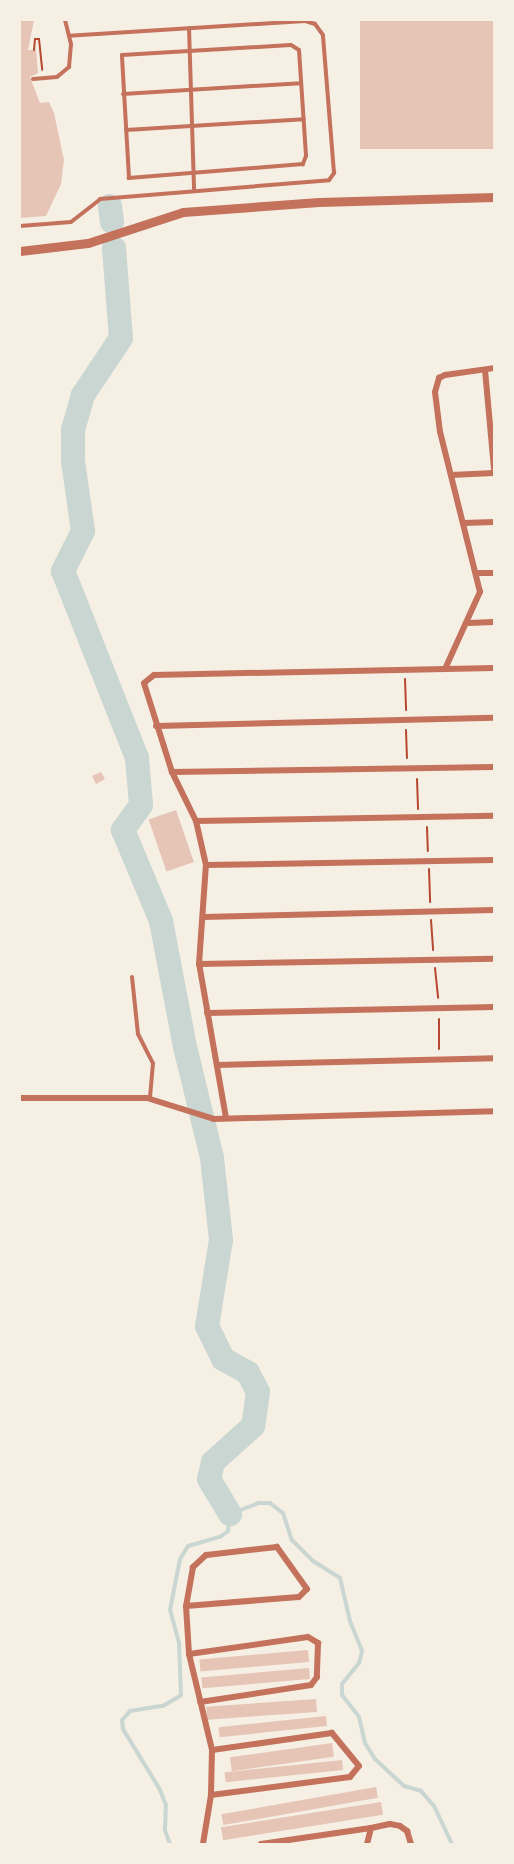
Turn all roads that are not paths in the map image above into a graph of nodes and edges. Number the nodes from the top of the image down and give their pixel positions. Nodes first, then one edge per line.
1 (65, 20) edge
2 (189, 28) junction
3 (69, 36) junction
4 (190, 51) junction
5 (33, 79) dead end
6 (302, 83) junction
7 (191, 90) junction
8 (123, 94) junction
9 (304, 119) junction
10 (192, 126) junction
11 (126, 130) junction
12 (193, 173) junction
13 (194, 191) junction
14 (495, 197) edge
15 (20, 226) edge
16 (20, 251) edge
17 (495, 368) edge
18 (485, 370) junction
19 (495, 471) edge
20 (452, 475) junction
21 (495, 522) edge
22 (464, 523) junction
23 (479, 573) junction
24 (495, 573) edge
25 (495, 622) edge
26 (468, 623) junction
27 (495, 668) edge
28 (445, 669) junction
29 (495, 718) edge
30 (156, 726) junction
31 (495, 767) edge
32 (172, 772) junction
33 (495, 816) edge
34 (196, 820) junction
35 (495, 860) edge
36 (206, 865) junction
37 (495, 910) edge
38 (203, 917) junction
39 (495, 959) edge
40 (199, 964) junction
41 (132, 977) dead end
42 (495, 1008) edge
43 (207, 1013) junction
44 (495, 1058) edge
45 (217, 1065) junction
46 (20, 1098) edge
47 (150, 1099) junction
48 (495, 1110) edge
49 (226, 1118) junction
50 (186, 1606) junction
51 (189, 1654) junction
52 (200, 1702) junction
53 (212, 1750) junction
54 (211, 1795) junction
55 (372, 1828) junction
56 (203, 1845) edge
57 (261, 1845) edge
58 (367, 1845) edge
59 (411, 1845) edge

1 - 3 lane
2 - 3 lane
2 - 4 lane
2 - 13 lane
3 - 5 lane
4 - 6 lane
4 - 7 lane
4 - 8 lane
6 - 7 lane
6 - 9 lane
7 - 8 lane
7 - 10 lane
8 - 11 lane
9 - 10 lane
9 - 12 lane
10 - 11 lane
10 - 12 lane
11 - 12 lane
12 - 13 lane
13 - 15 lane
14 - 16 street
17 - 18 street
18 - 19 street
18 - 20 street
19 - 20 street
20 - 22 street
21 - 22 street
22 - 23 street
23 - 24 street
23 - 26 street
25 - 26 street
26 - 28 street
27 - 28 street
28 - 30 street
29 - 30 street
30 - 32 street
31 - 32 street
32 - 34 street
33 - 34 street
34 - 36 street
35 - 36 street
36 - 38 street
37 - 38 street
38 - 40 street
39 - 40 street
40 - 43 street
41 - 47 lane
42 - 43 street
43 - 45 street
44 - 45 street
45 - 49 street
46 - 47 street
47 - 49 street
48 - 49 street
50 - 50 street
50 - 51 street
51 - 52 street
51 - 52 street
52 - 53 street
53 - 54 street
53 - 54 street
54 - 56 street
55 - 57 street
55 - 58 street
55 - 59 street

